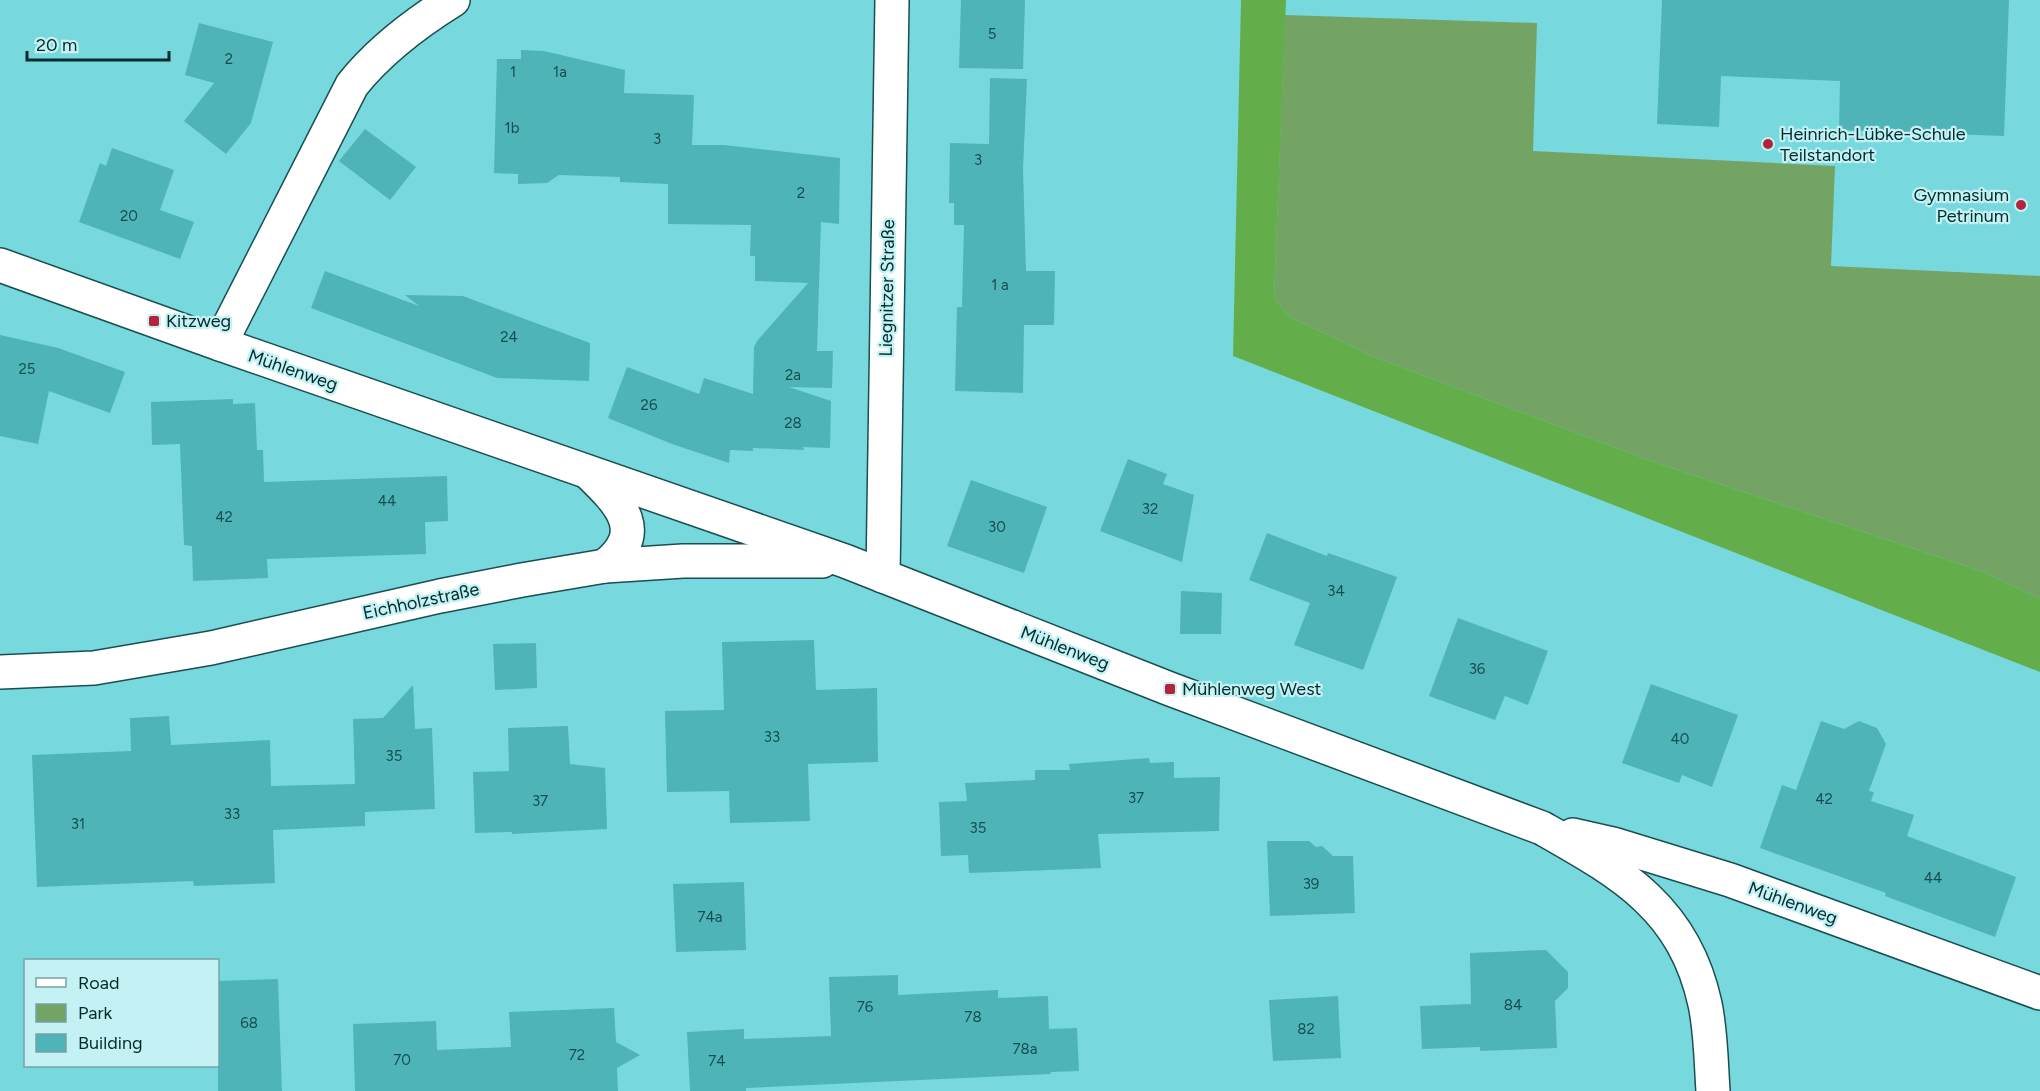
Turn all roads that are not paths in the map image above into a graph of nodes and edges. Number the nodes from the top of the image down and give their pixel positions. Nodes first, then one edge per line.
1 (453, 0) edge
2 (892, 0) edge
3 (0, 265) edge
4 (220, 344) junction
5 (587, 471) junction
6 (845, 561) junction
7 (605, 566) junction
8 (883, 576) junction
9 (0, 672) edge
10 (1542, 828) junction
11 (2040, 993) edge
12 (1713, 1091) edge

1 - 4 street
2 - 8 street, Liegnitzer Straße
3 - 4 street, Mühlenweg
4 - 5 street, Mühlenweg
5 - 6 street, Mühlenweg
5 - 7 street, Mühlenweg
6 - 7 street, Eichholzstraße
6 - 8 street, Mühlenweg
7 - 9 street, Eichholzstraße
8 - 10 street, Mühlenweg
10 - 11 street, Mühlenweg
10 - 12 street, Mühlenweg

